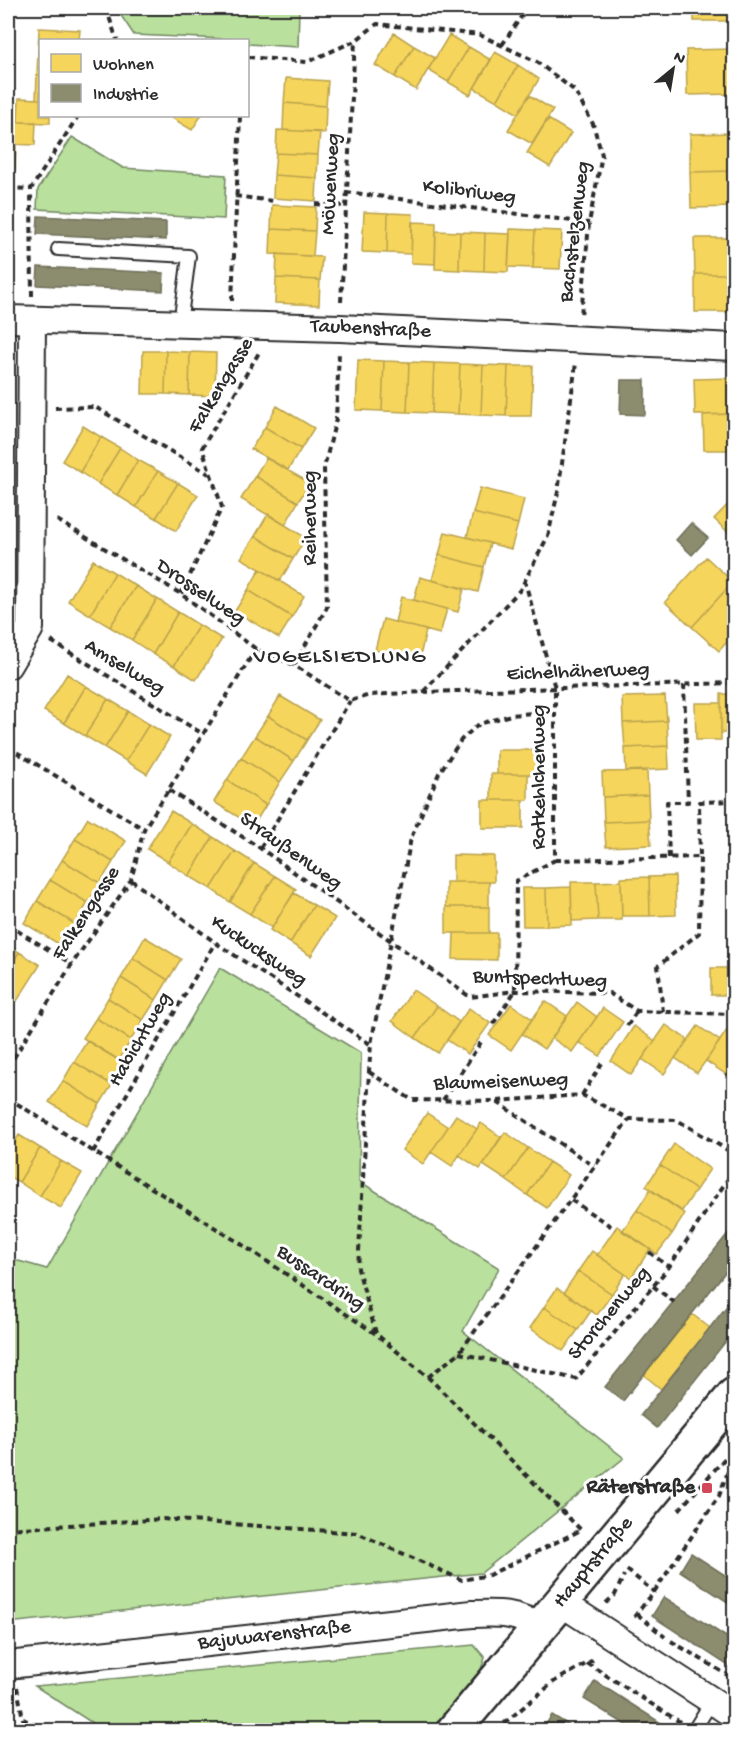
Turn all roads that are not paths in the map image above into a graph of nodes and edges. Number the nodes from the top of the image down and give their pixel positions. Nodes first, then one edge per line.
1 (58, 249) dead end
2 (20, 320) edge
3 (180, 324) junction
4 (735, 347) edge
5 (8, 664) edge
6 (735, 1395) edge
7 (560, 1602) junction
8 (540, 1628) junction
9 (10, 1665) edge
10 (712, 1701) junction
11 (735, 1715) edge
12 (689, 1727) edge
13 (454, 1731) edge

1 - 3 lane
2 - 3 street, Taubenstraße
2 - 5 street
3 - 4 street, Taubenstraße
6 - 7 street, Hauptstraße
7 - 8 street, Hauptstraße
7 - 10 street
8 - 9 street, Bajuwarenstraße
8 - 13 street, Hauptstraße
10 - 11 street
10 - 12 lane

